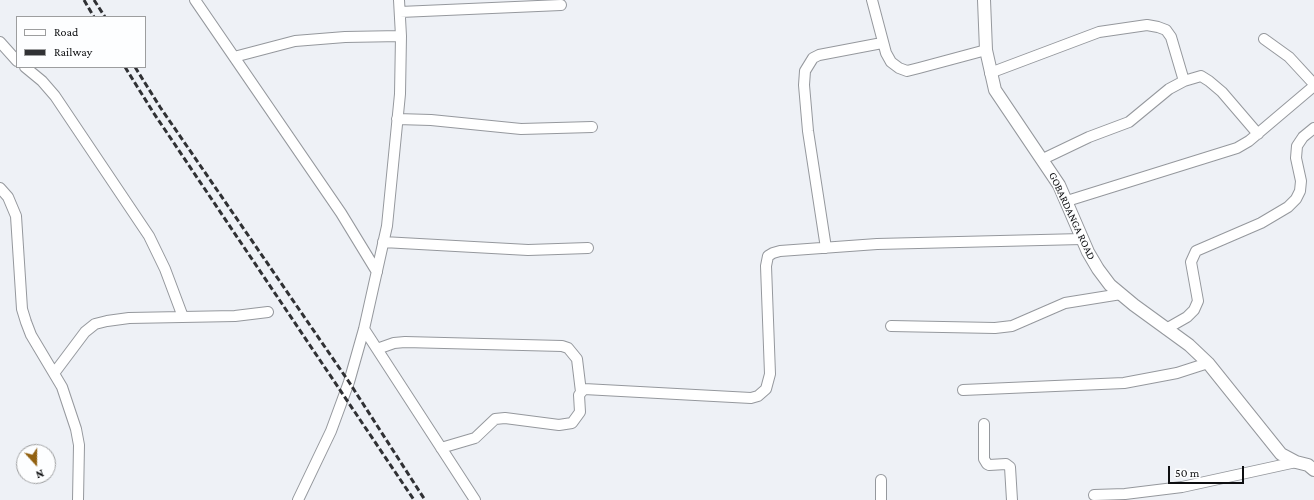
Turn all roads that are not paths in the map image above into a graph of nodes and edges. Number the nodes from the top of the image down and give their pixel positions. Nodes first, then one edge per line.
1 (195, 0) edge
2 (399, 0) edge
3 (872, 0) edge
4 (984, 0) edge
5 (561, 5) dead end
6 (400, 12) junction
7 (401, 36) junction
8 (1264, 39) dead end
9 (0, 42) edge
10 (882, 43) junction
11 (986, 50) junction
12 (234, 57) junction
13 (16, 60) edge
14 (26, 68) edge
15 (990, 73) junction
16 (1184, 81) junction
17 (1314, 85) edge
18 (398, 119) junction
19 (592, 128) dead end
20 (1314, 128) edge
21 (1258, 134) junction
22 (1043, 159) junction
23 (0, 188) edge
24 (1067, 201) junction
25 (1082, 238) junction
26 (383, 242) junction
27 (588, 248) dead end
28 (826, 248) junction
29 (377, 272) junction
30 (1121, 294) junction
31 (268, 312) dead end
32 (183, 317) junction
33 (891, 326) dead end
34 (364, 329) junction
35 (1166, 329) junction
36 (377, 349) junction
37 (1208, 363) junction
38 (55, 372) junction
39 (963, 390) dead end
40 (581, 392) junction
41 (984, 424) dead end
42 (442, 448) junction
43 (1296, 462) junction
44 (1314, 470) edge
45 (881, 480) dead end
46 (1094, 495) dead end
47 (78, 500) edge
48 (298, 500) edge
49 (474, 500) edge
50 (880, 500) edge
51 (1012, 500) edge

1 - 12 street
2 - 6 street
3 - 10 street
4 - 11 main road, GOBARDANGA ROAD
5 - 6 street
6 - 7 street
7 - 12 street
7 - 18 street
8 - 17 street
9 - 13 street
10 - 11 street
10 - 28 street
11 - 15 main road, GOBARDANGA ROAD
12 - 29 street
14 - 32 street
15 - 16 street
15 - 22 main road, GOBARDANGA ROAD
16 - 21 street
16 - 22 street
17 - 21 street
18 - 19 street
18 - 26 street
20 - 35 street
21 - 24 street
22 - 24 main road, GOBARDANGA ROAD
23 - 38 street
24 - 25 main road, GOBARDANGA ROAD
25 - 28 street
25 - 30 main road, GOBARDANGA ROAD
26 - 27 street
26 - 29 street
28 - 40 street
29 - 34 street
30 - 33 street
30 - 35 main road, GOBARDANGA ROAD
31 - 32 street
32 - 38 street
34 - 36 street
34 - 48 street
35 - 37 main road, GOBARDANGA ROAD
36 - 40 street
36 - 42 street
37 - 39 street
37 - 43 main road, GOBARDANGA ROAD
38 - 47 street
40 - 42 street
41 - 51 street
42 - 49 street
43 - 44 main road, GOBARDANGA ROAD
43 - 46 street
45 - 50 street

